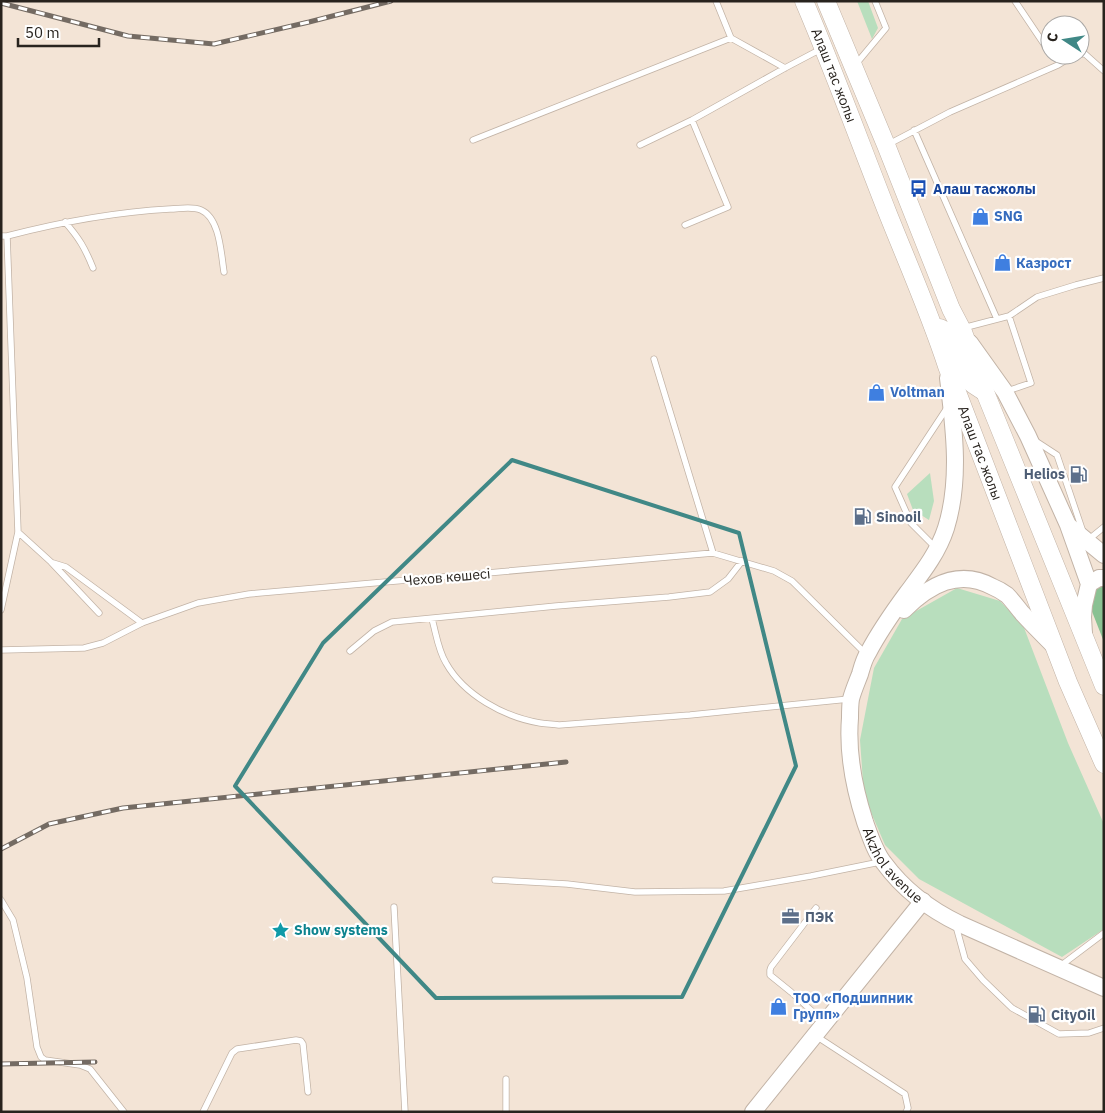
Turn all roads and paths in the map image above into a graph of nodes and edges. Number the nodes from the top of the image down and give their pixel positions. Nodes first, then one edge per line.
1 (716, 1) edge
2 (804, 1) edge
3 (826, 1) edge
4 (875, 1) edge
5 (1015, 1) edge
6 (731, 38) junction
7 (1040, 38) edge
8 (824, 47) junction
9 (1090, 58) edge
10 (1058, 65) edge
11 (785, 68) junction
12 (853, 68) junction
13 (1104, 71) edge
14 (692, 120) junction
15 (914, 130) junction
16 (473, 140) dead end
17 (640, 145) dead end
18 (886, 145) junction
19 (888, 214) junction
20 (64, 222) junction
21 (685, 225) dead end
22 (4, 236) edge
23 (92, 268) dead end
24 (224, 272) dead end
25 (1104, 278) edge
26 (951, 309) junction
27 (1009, 316) junction
28 (997, 319) junction
29 (934, 328) junction
30 (962, 331) junction
31 (654, 359) dead end
32 (947, 366) junction
33 (985, 392) junction
34 (1006, 392) junction
35 (951, 402) junction
36 (1028, 436) junction
37 (1068, 526) junction
38 (1104, 527) edge
39 (18, 532) junction
40 (1086, 541) junction
41 (937, 549) junction
42 (713, 553) junction
43 (1104, 555) edge
44 (742, 561) junction
45 (51, 562) junction
46 (1096, 581) edge
47 (1, 610) edge
48 (99, 613) dead end
49 (432, 619) junction
50 (142, 623) junction
51 (879, 634) junction
52 (1085, 641) junction
53 (1056, 648) junction
54 (1, 650) edge
55 (350, 651) dead end
56 (866, 655) junction
57 (1104, 686) edge
58 (851, 699) junction
59 (1104, 764) edge
60 (882, 862) junction
61 (495, 880) dead end
62 (1, 900) edge
63 (923, 901) junction
64 (394, 906) dead end
65 (816, 908) dead end
66 (954, 921) junction
67 (1104, 934) edge
68 (1058, 968) junction
69 (1104, 988) edge
70 (824, 1022) junction
71 (1104, 1028) edge
72 (814, 1035) junction
73 (506, 1079) dead end
74 (308, 1092) dead end
75 (124, 1112) edge
76 (203, 1112) edge
77 (405, 1112) edge
78 (506, 1112) edge
79 (753, 1112) edge
80 (906, 1112) edge

1 - 6 lane
2 - 8 main road, Алаш тас жолы
3 - 12 main road, Алаш тас жолы
4 - 12 lane
5 - 7 lane
6 - 11 lane
6 - 16 lane
8 - 11 lane
8 - 19 main road, Алаш тас жолы
9 - 13 lane
10 - 15 lane
11 - 14 lane
12 - 18 main road, Алаш тас жолы
14 - 17 lane
14 - 21 lane
15 - 18 lane
15 - 28 lane
18 - 26 main road, Алаш тас жолы
19 - 26 main road
19 - 29 main road, Алаш тас жолы
20 - 22 lane
20 - 23 lane
20 - 24 lane
22 - 39 lane
25 - 27 lane
26 - 30 main road, Алаш тас жолы
27 - 28 lane
27 - 34 lane
28 - 30 lane
29 - 32 main road, Алаш тас жолы
29 - 33 main road
30 - 33 main road, Алаш тас жолы
30 - 34 main road
31 - 42 lane
32 - 35 main road, Akzhol avenue
32 - 53 main road, Алаш тас жолы
33 - 52 main road, Алаш тас жолы
34 - 36 main road
35 - 41 main road, Akzhol avenue
35 - 41 lane
36 - 37 main road
36 - 40 lane
37 - 40 main road
37 - 46 main road
38 - 40 lane
39 - 45 lane
39 - 47 lane
40 - 43 main road
41 - 51 main road, Akzhol avenue
42 - 44 lane, Чехов көшесі
42 - 50 lane, Чехов көшесі
44 - 49 lane
44 - 56 lane, Чехов көшесі
45 - 48 lane
45 - 50 lane
46 - 52 main road
49 - 55 lane
49 - 58 lane
50 - 54 lane, Чехов көшесі
51 - 53 main road, Akzhol avenue
51 - 56 main road, Akzhol avenue
52 - 57 main road, Алаш тас жолы
53 - 59 main road, Алаш тас жолы
56 - 58 main road, Akzhol avenue
58 - 60 main road, Akzhol avenue
60 - 61 lane
60 - 63 main road, Akzhol avenue
62 - 75 lane
63 - 66 main road, Akzhol avenue
63 - 70 main road
64 - 77 lane
65 - 70 lane
66 - 68 main road, Akzhol avenue
66 - 71 lane
67 - 68 lane
68 - 69 main road, Akzhol avenue
70 - 72 main road
72 - 79 main road
72 - 80 lane
73 - 78 lane
74 - 76 lane

